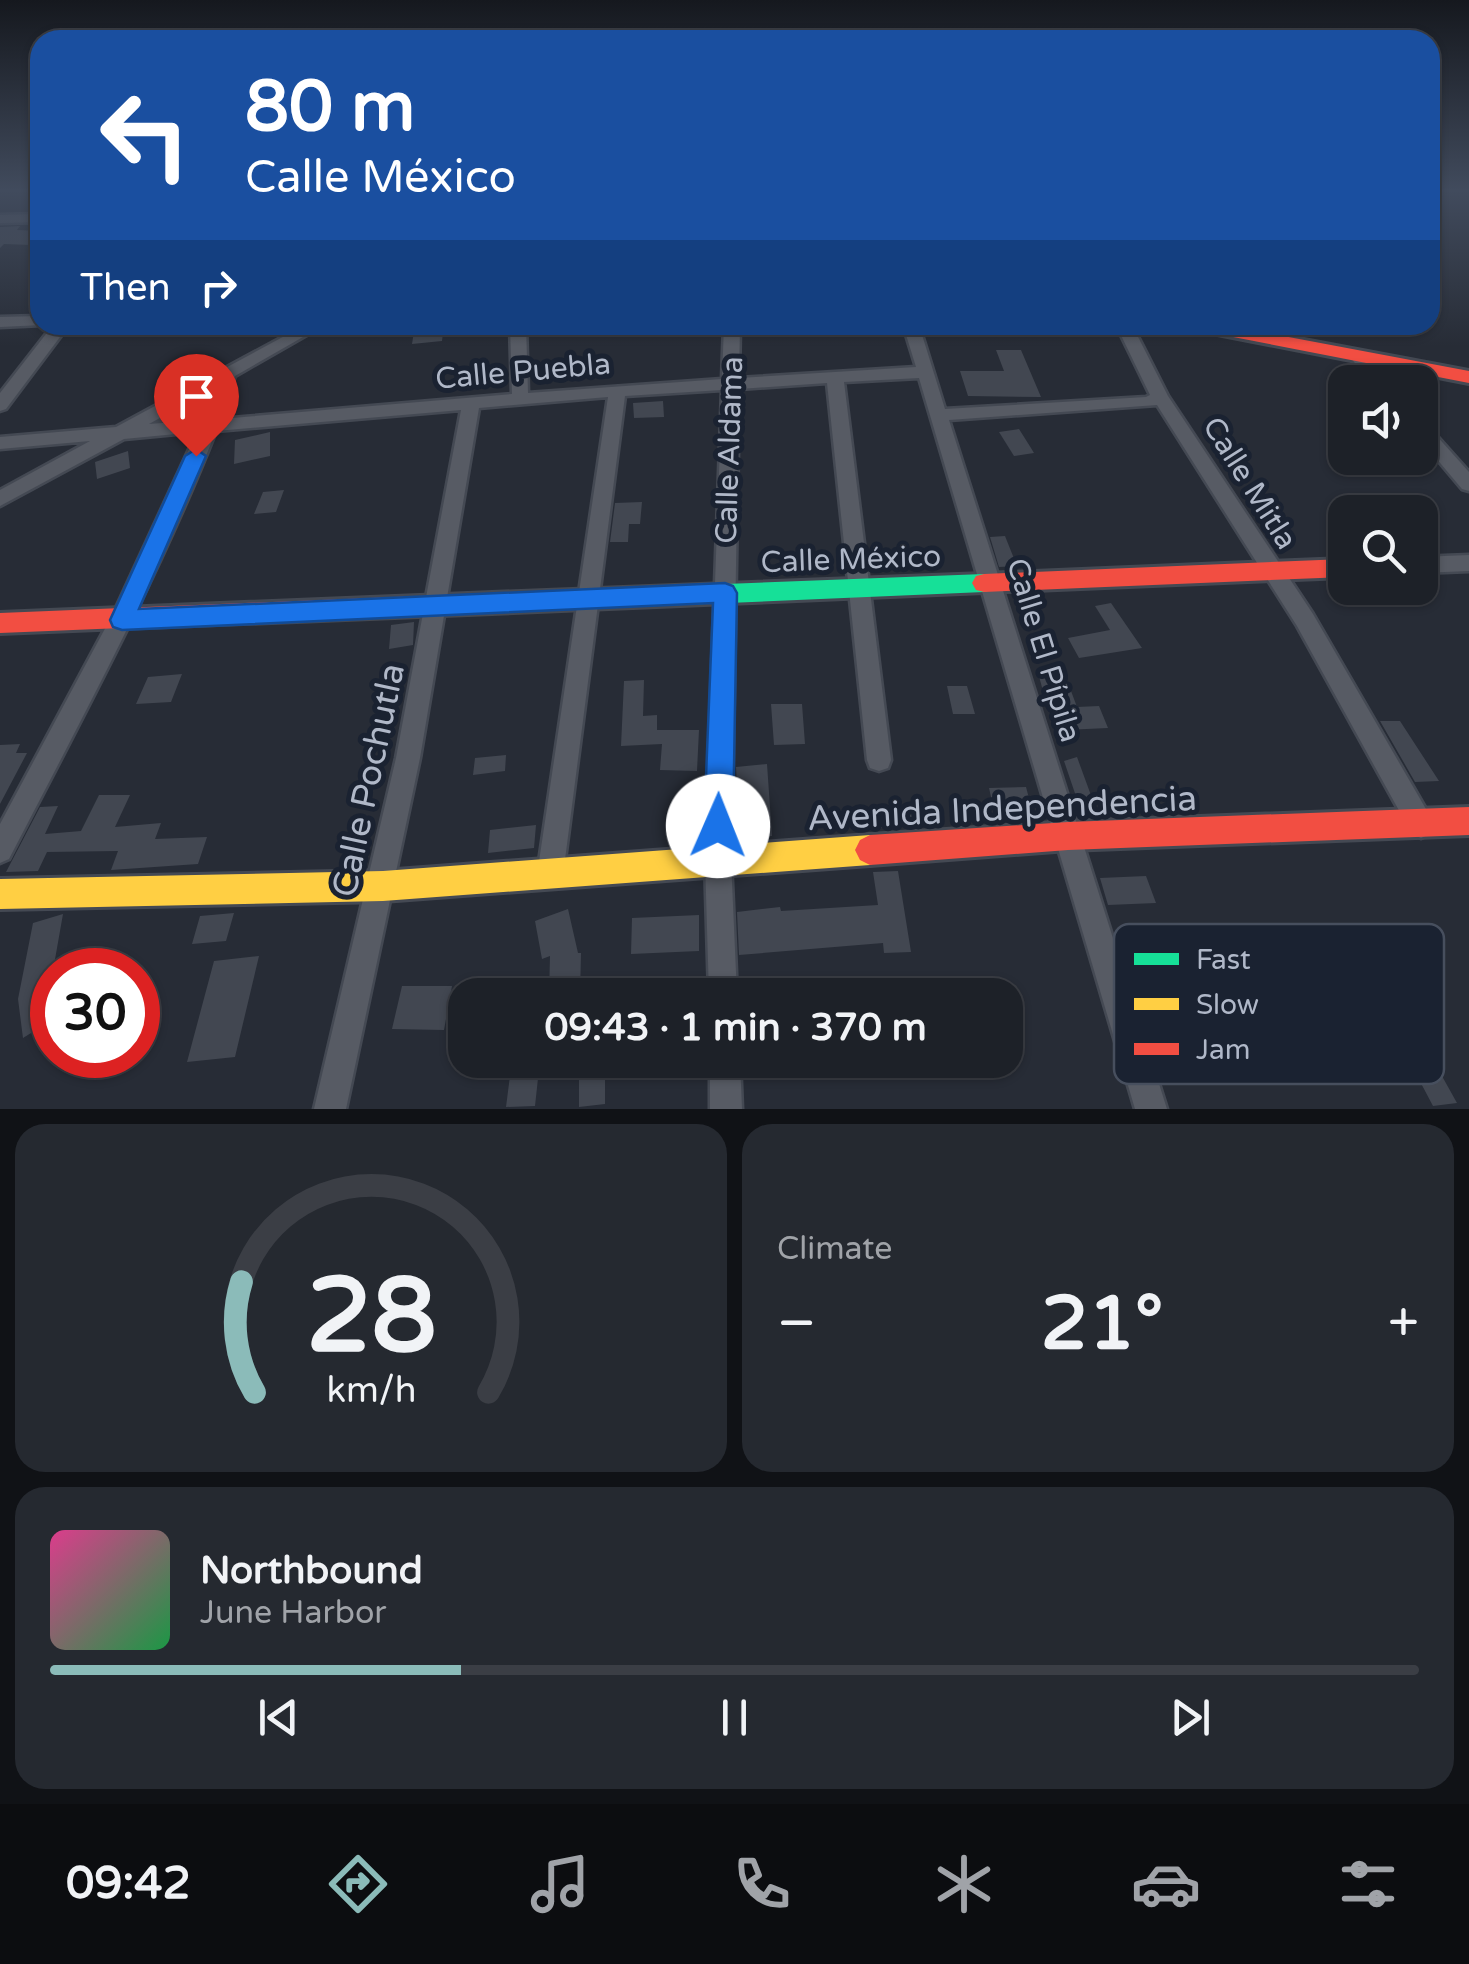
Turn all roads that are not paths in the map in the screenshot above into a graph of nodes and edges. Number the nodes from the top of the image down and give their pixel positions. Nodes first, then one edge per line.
1 (30, 321) edge
2 (0, 322) edge
3 (53, 335) edge
4 (297, 335) edge
5 (518, 335) edge
6 (732, 335) edge
7 (914, 335) edge
8 (1129, 335) edge
9 (1249, 335) edge
10 (1357, 356) junction
11 (1365, 365) edge
12 (229, 370) junction
13 (927, 372) junction
14 (1469, 376) edge
15 (835, 377) junction
16 (733, 382) junction
17 (617, 391) junction
18 (1160, 397) junction
19 (520, 398) junction
20 (472, 403) junction
21 (0, 405) edge
22 (940, 415) junction
23 (211, 423) junction
24 (124, 430) junction
25 (0, 443) edge
26 (1438, 449) edge
27 (1469, 484) edge
28 (0, 499) edge
29 (1469, 564) edge
30 (1438, 565) edge
31 (1328, 569) edge
32 (1270, 572) junction
33 (992, 584) junction
34 (858, 587) junction
35 (725, 593) junction
36 (589, 598) junction
37 (440, 604) junction
38 (122, 620) junction
39 (0, 623) edge
40 (879, 760) dead end
41 (1469, 821) edge
42 (1421, 825) junction
43 (1068, 836) junction
44 (0, 850) edge
45 (718, 860) junction
46 (550, 874) junction
47 (383, 886) junction
48 (0, 894) edge
49 (721, 978) edge
50 (1114, 987) edge
51 (725, 1078) edge
52 (1143, 1084) edge
53 (330, 1109) edge
54 (726, 1109) edge
55 (1151, 1109) edge

1 - 2 street
3 - 21 street
4 - 12 street
5 - 19 street
6 - 16 street, Calle Aldama
7 - 13 street, Calle El Pípila
8 - 18 street, Calle Mitla
9 - 10 street
10 - 11 street
10 - 14 street
12 - 23 street
12 - 24 street
13 - 15 street, Calle Puebla
13 - 22 street, Calle El Pípila
15 - 16 street, Calle Puebla
15 - 34 street
16 - 17 street, Calle Puebla
16 - 35 street, Calle Aldama
17 - 19 street, Calle Puebla
17 - 36 street
18 - 22 street
18 - 32 street, Calle Mitla
19 - 20 street, Calle Puebla
20 - 23 street, Calle Puebla
20 - 37 street, Calle Pochutla
22 - 33 street, Calle El Pípila
23 - 24 street, Calle Puebla
23 - 38 street
24 - 25 street, Calle Puebla
24 - 28 street
26 - 27 street
29 - 30 street
31 - 32 street, Calle México
32 - 33 street, Calle México
32 - 42 street, Calle Mitla
33 - 34 street, Calle México
33 - 43 street, Calle El Pípila
34 - 35 street, Calle México
34 - 40 street
35 - 36 street, Calle México
35 - 45 street, Calle Aldama
36 - 37 street, Calle México
36 - 46 street
37 - 38 street, Calle México
37 - 47 street, Calle Pochutla
38 - 39 street, Calle México
38 - 44 street
41 - 42 street, Avenida Independencia
42 - 43 street, Avenida Independencia
43 - 45 street, Avenida Independencia
43 - 50 street, Calle El Pípila
45 - 46 street, Avenida Independencia
45 - 49 street, Calle Aldama
46 - 47 street, Avenida Independencia
47 - 48 street, Avenida Independencia
47 - 53 street, Calle Pochutla
51 - 54 street
52 - 55 street, Calle El Pípila

